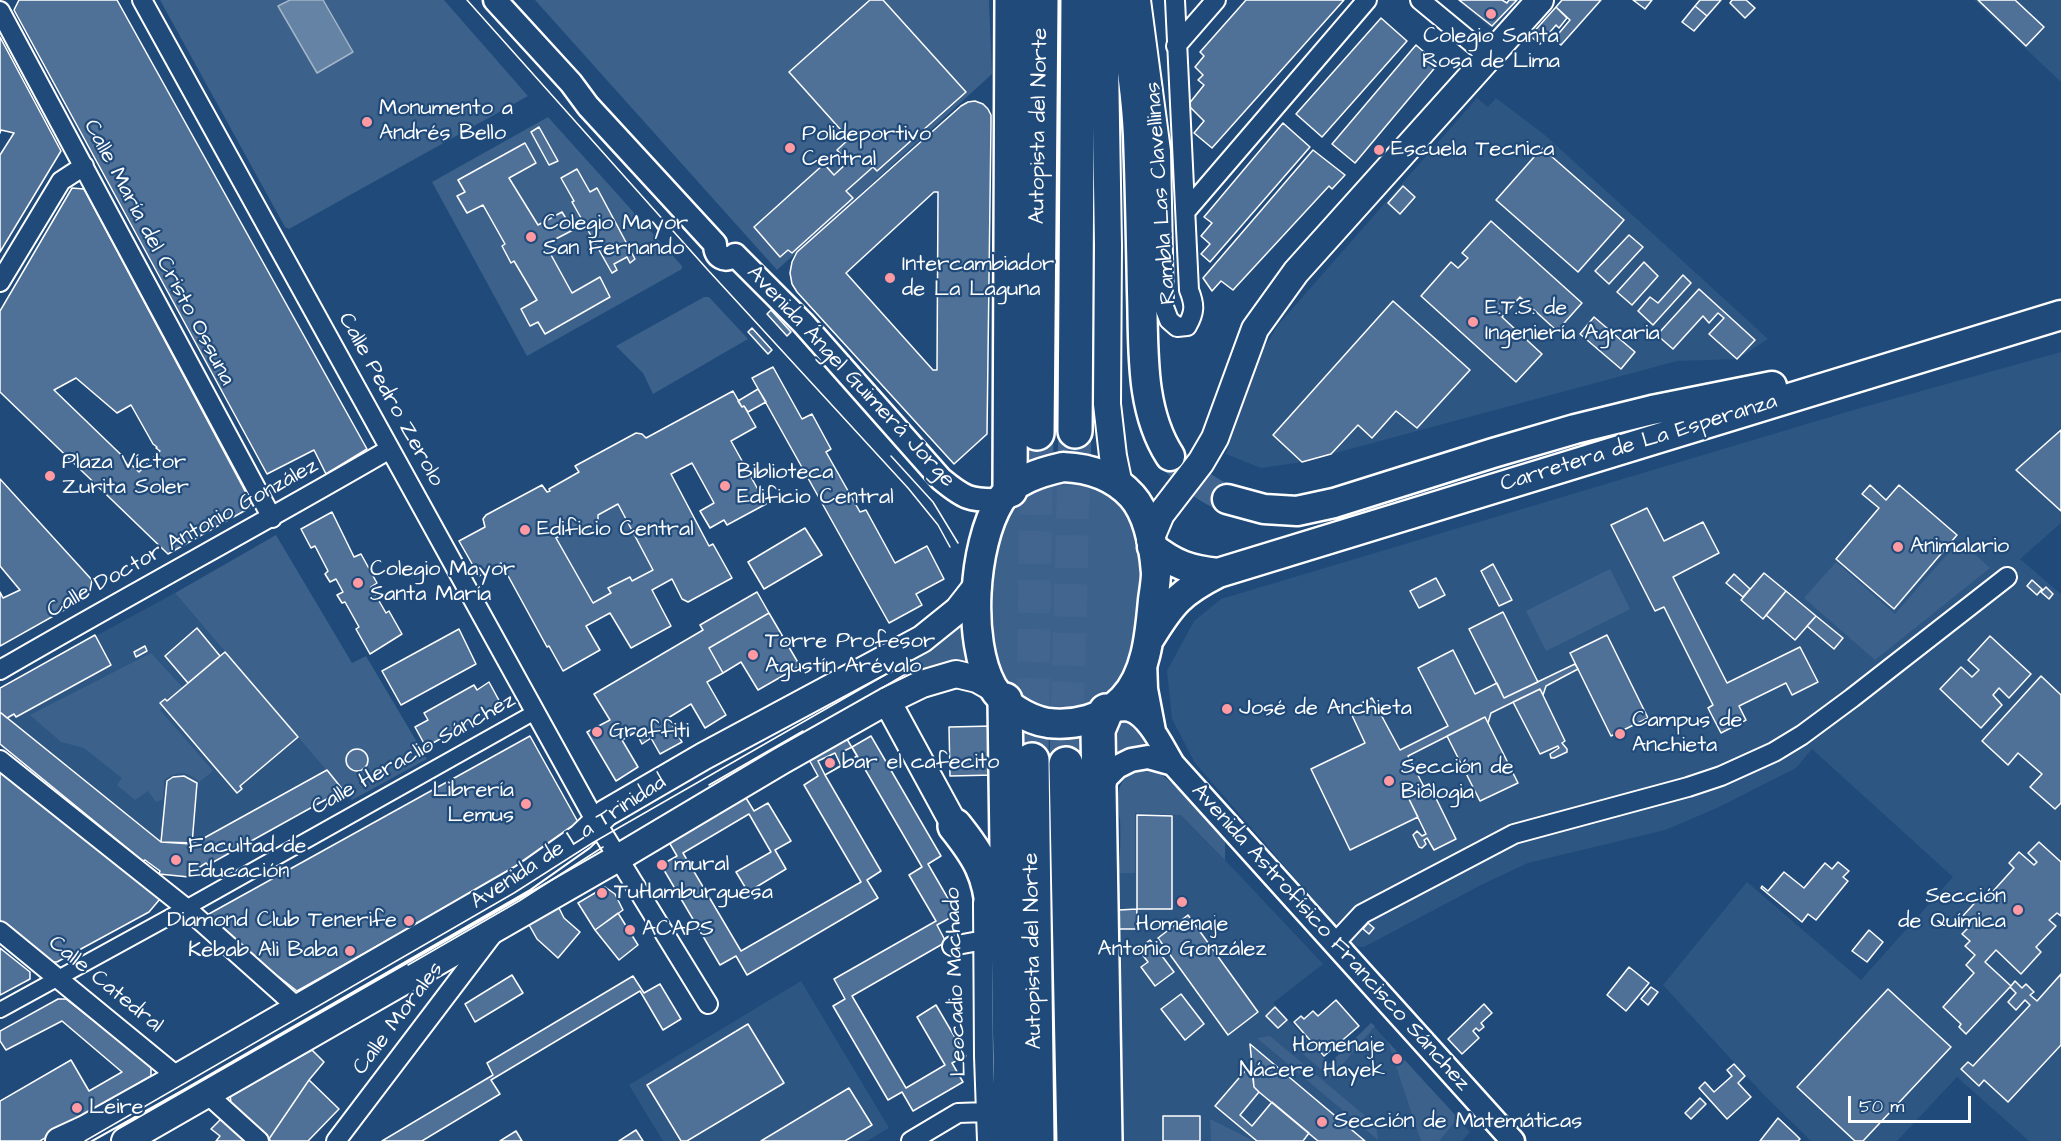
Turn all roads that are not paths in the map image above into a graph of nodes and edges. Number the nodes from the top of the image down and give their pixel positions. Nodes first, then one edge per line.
1 (142, 0) edge
2 (495, 0) edge
3 (1012, 0) edge
4 (1041, 0) edge
5 (1078, 0) edge
6 (1104, 0) edge
7 (1121, 0) edge
8 (1141, 0) edge
9 (1175, 0) edge
10 (1216, 0) edge
11 (1367, 0) edge
12 (1420, 0) edge
13 (1540, 0) edge
14 (0, 11) edge
15 (1176, 46) junction
16 (1489, 57) junction
17 (84, 166) junction
18 (1186, 211) junction
19 (0, 282) edge
20 (2061, 315) edge
21 (1863, 375) junction
22 (1075, 431) tunnel mouth
23 (1037, 433) tunnel mouth
24 (390, 450) junction
25 (1170, 456) tunnel mouth
26 (1180, 488) junction
27 (1126, 491) junction
28 (1005, 495) junction
29 (1227, 499) tunnel mouth
30 (272, 518) junction
31 (1151, 544) junction
32 (1218, 573) junction
33 (2007, 577) dead end
34 (976, 588) junction
35 (1147, 645) junction
36 (0, 670) edge
37 (999, 694) junction
38 (887, 701) junction
39 (1106, 711) junction
40 (535, 712) junction
41 (1154, 731) junction
42 (0, 760) edge
43 (1032, 760) tunnel mouth
44 (1066, 764) tunnel mouth
45 (1173, 765) junction
46 (1098, 808) junction
47 (955, 826) junction
48 (600, 829) junction
49 (618, 858) junction
50 (186, 908) junction
51 (500, 925) junction
52 (0, 931) edge
53 (984, 940) junction
54 (1335, 943) junction
55 (952, 946) dead end
56 (58, 978) junction
57 (708, 1004) dead end
58 (297, 1007) junction
59 (0, 1010) edge
60 (178, 1077) junction
61 (206, 1094) junction
62 (986, 1112) junction
63 (88, 1135) edge
64 (59, 1141) edge
65 (125, 1141) edge
66 (259, 1141) edge
67 (336, 1141) edge
68 (910, 1141) edge
69 (987, 1141) edge
70 (1011, 1141) edge
71 (1037, 1141) edge
72 (1074, 1141) edge
73 (1105, 1141) edge
74 (1513, 1141) edge

1 - 24 street, Calle Pedro Zerolo
2 - 28 street, Avenida Ángel Guimerá Jorge
3 - 28 highway
4 - 23 highway, Autopista del Norte
5 - 22 highway, Autopista del Norte
6 - 27 main road
7 - 25 main road
8 - 18 street, Rambla Las Clavellinas
9 - 15 street, Rambla Las Clavellinas
10 - 15 street
11 - 18 street
12 - 16 street
13 - 16 main road
14 - 17 street, Calle María del Cristo Ossuna
15 - 18 street, Rambla Las Clavellinas
16 - 26 main road
17 - 19 street
17 - 30 street, Calle María del Cristo Ossuna
20 - 21 main road, Carretera de La Esperanza
21 - 29 main road
21 - 32 main road, Carretera de La Esperanza
24 - 30 street, Calle Doctor Antonio González
24 - 40 street, Calle Pedro Zerolo
26 - 27 main road
26 - 31 main road
27 - 28 main road
27 - 31 main road
28 - 34 main road
30 - 36 street, Calle Doctor Antonio González
31 - 32 main road, Carretera de La Esperanza
31 - 35 main road
32 - 35 main road, Carretera de La Esperanza
33 - 54 street
34 - 37 main road
34 - 48 main road, Avenida de La Trinidad
35 - 39 main road
35 - 41 street, Avenida Astrofísico Francisco Sánchez
37 - 38 main road, Avenida de La Trinidad
37 - 39 main road
37 - 70 highway
38 - 47 main road
38 - 49 main road, Avenida de La Trinidad
39 - 41 street, Avenida Astrofísico Francisco Sánchez
39 - 46 highway
40 - 48 street, Calle Pedro Zerolo
40 - 50 street, Calle Heraclio Sánchez
41 - 45 street, Avenida Astrofísico Francisco Sánchez
42 - 50 street
43 - 71 highway, Autopista del Norte
44 - 72 highway, Autopista del Norte
45 - 46 street
45 - 54 street, Avenida Astrofísico Francisco Sánchez
46 - 73 highway
47 - 53 street, Leocadio Machado
47 - 70 highway
48 - 49 street, Calle Pedro Zerolo
48 - 58 main road, Avenida de La Trinidad
49 - 51 main road, Avenida de La Trinidad
49 - 57 street, Calle Pedro Zerolo
50 - 56 street, Calle Heraclio Sánchez
50 - 58 street
51 - 61 main road, Avenida de La Trinidad
51 - 67 street, Calle Morales
52 - 56 street, Calle Catedral
53 - 55 street
53 - 62 street, Leocadio Machado
54 - 74 street, Avenida Astrofísico Francisco Sánchez
56 - 59 street, Calle Heraclio Sánchez
56 - 60 street, Calle Catedral
58 - 60 main road, Avenida de La Trinidad
60 - 63 main road, Avenida de La Trinidad
61 - 65 main road, Avenida de La Trinidad
61 - 66 street
62 - 68 street
62 - 69 street, Leocadio Machado
63 - 64 main road, Avenida de La Trinidad

